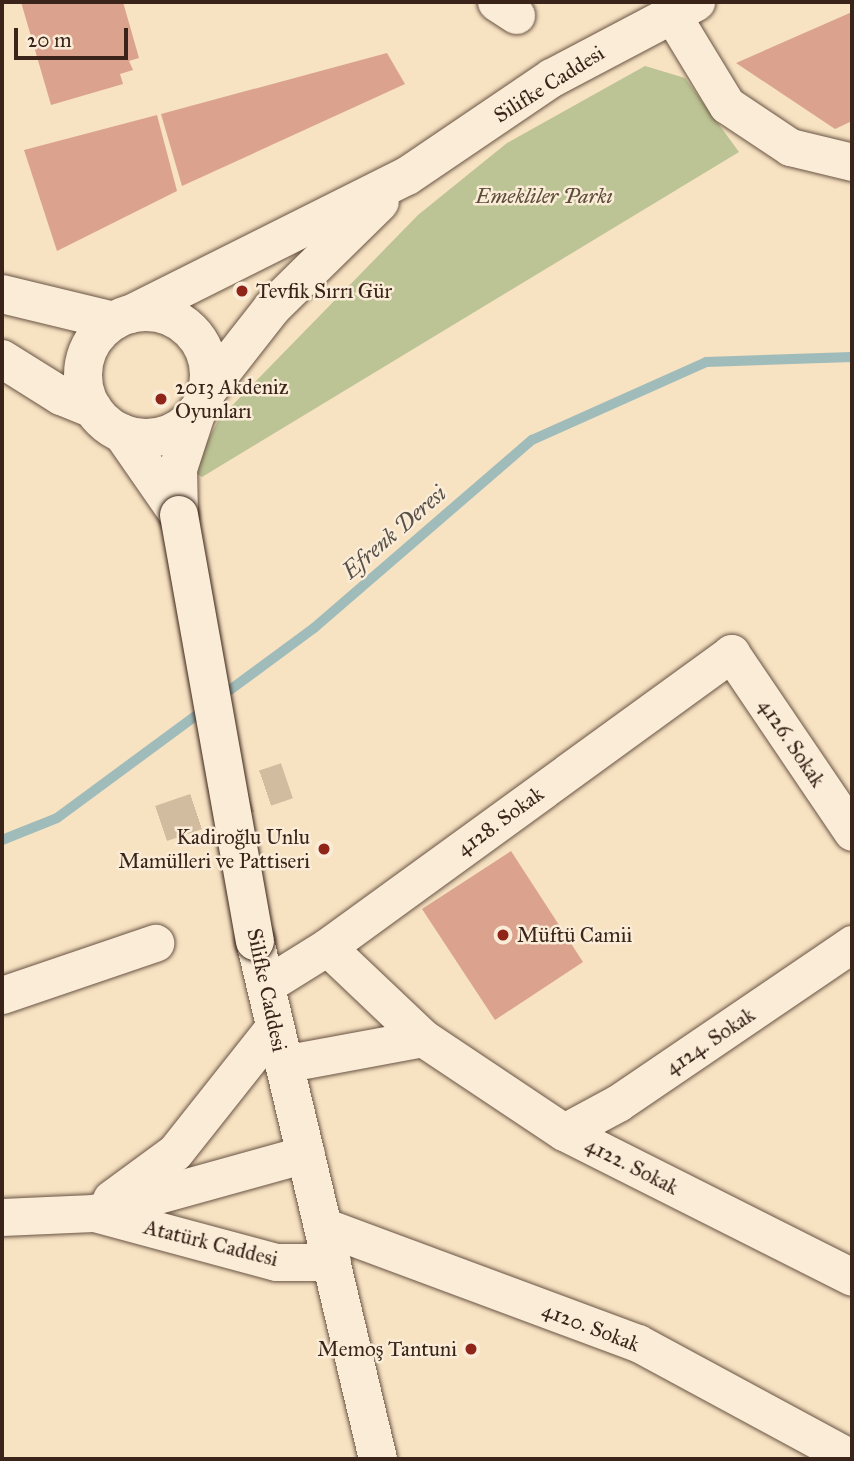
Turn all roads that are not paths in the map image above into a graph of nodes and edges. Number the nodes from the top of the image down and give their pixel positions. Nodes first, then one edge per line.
1 (684, 7) edge
2 (852, 162) edge
3 (407, 176) junction
4 (2, 294) edge
5 (123, 317) junction
6 (2, 359) edge
7 (202, 401) junction
8 (93, 409) junction
9 (122, 433) junction
10 (179, 515) junction
11 (732, 653) joint
12 (852, 832) edge
13 (155, 943) dead end
14 (852, 944) edge
15 (327, 947) junction
16 (266, 985) junction
17 (2, 995) edge
18 (275, 1026) junction
19 (423, 1038) junction
20 (283, 1064) junction
21 (564, 1132) junction
22 (306, 1154) junction
23 (93, 1213) junction
24 (2, 1217) edge
25 (323, 1226) junction
26 (332, 1262) junction
27 (852, 1277) edge
28 (848, 1454) edge
29 (378, 1459) edge

1 - 2 street
1 - 3 street, Silifke Caddesi
3 - 5 street
3 - 7 street
4 - 5 street
5 - 7 street
5 - 8 street
6 - 8 street
7 - 9 street
7 - 10 street, Silifke Caddesi
8 - 9 street
9 - 10 street
10 - 16 street, Silifke Caddesi, bridge
11 - 12 street, 4126. Sokak
11 - 15 street, 4128. Sokak
13 - 17 street
14 - 21 street, 4124. Sokak
15 - 16 street, 4128. Sokak
15 - 19 street, 4122. Sokak
16 - 18 street, Silifke Caddesi
18 - 20 street, Silifke Caddesi
18 - 23 street
19 - 20 street
19 - 21 street, 4122. Sokak
20 - 22 street, Silifke Caddesi
21 - 27 street, 4122. Sokak
22 - 23 street, Atatürk Caddesi
22 - 25 street, Silifke Caddesi
23 - 24 street, Atatürk Caddesi
23 - 26 street, Atatürk Caddesi
25 - 26 street, Silifke Caddesi
25 - 28 street, 4120. Sokak
26 - 29 street, Silifke Caddesi

